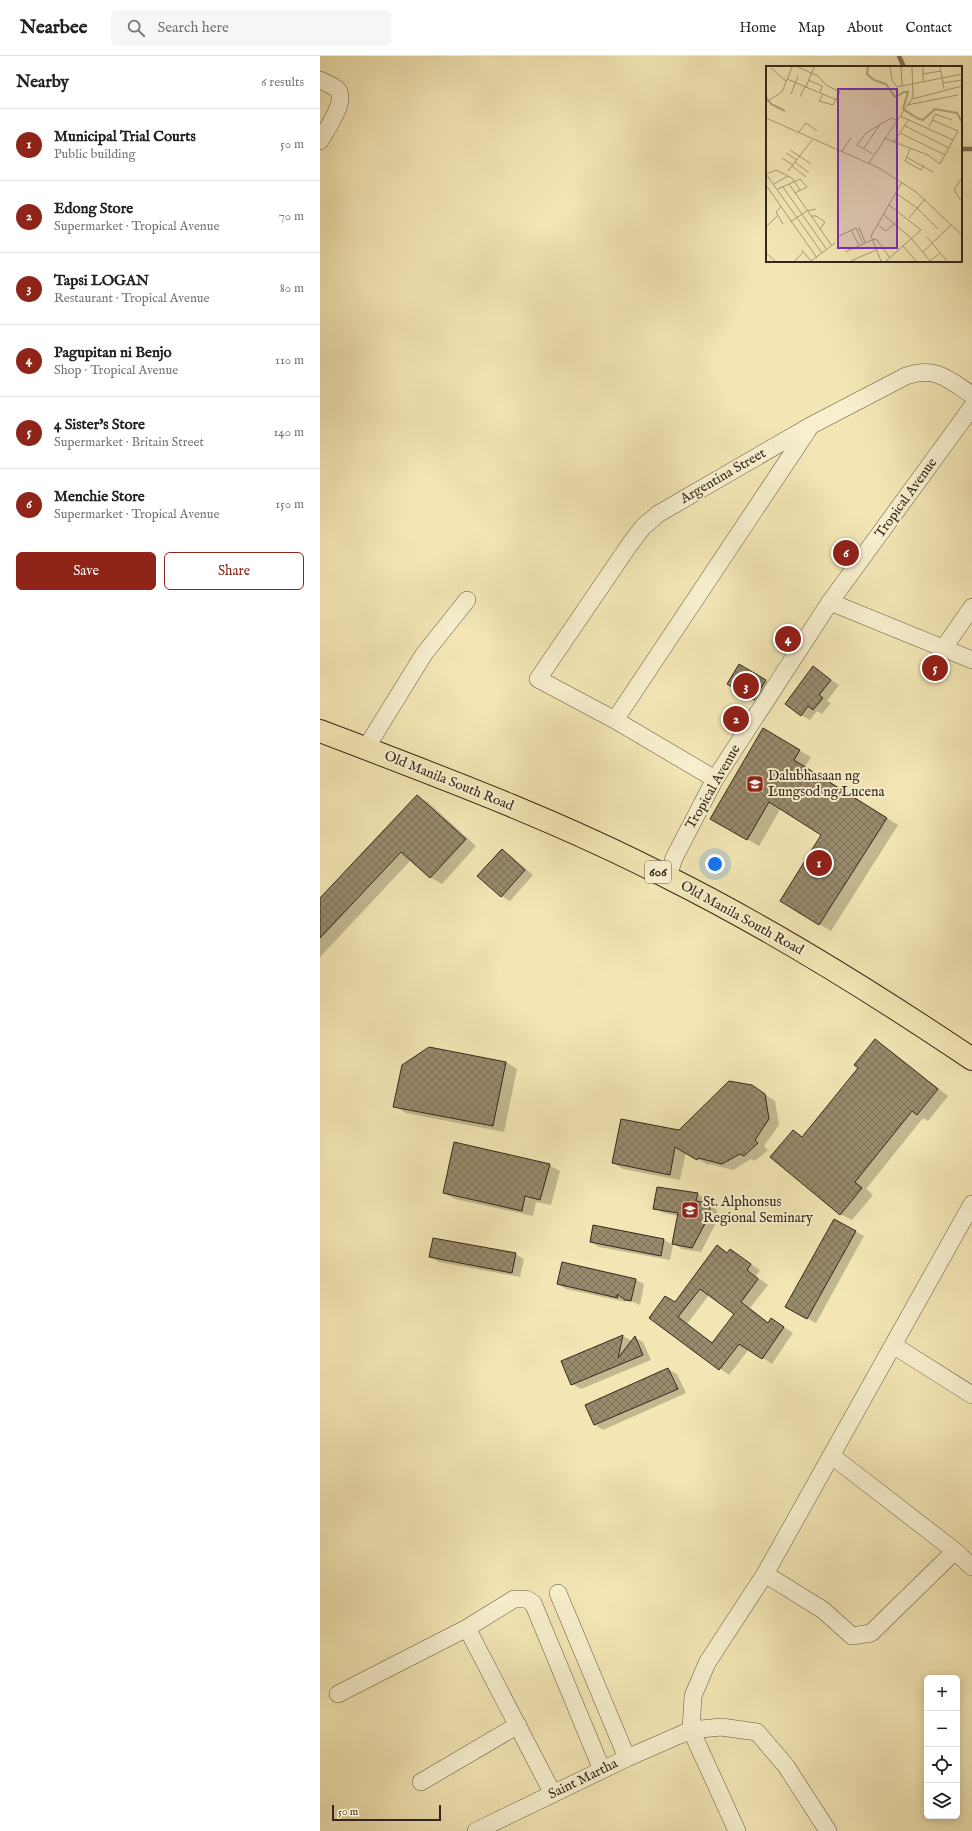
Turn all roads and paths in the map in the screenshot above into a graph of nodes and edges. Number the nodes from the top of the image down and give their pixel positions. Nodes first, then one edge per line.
1 (320, 80) edge
2 (320, 141) edge
3 (972, 395) edge
4 (972, 407) edge
5 (810, 426) junction
6 (467, 600) dead end
7 (830, 602) junction
8 (972, 607) edge
9 (943, 649) junction
10 (972, 660) edge
11 (615, 720) junction
12 (320, 731) edge
13 (366, 748) junction
14 (715, 779) junction
15 (668, 877) junction
16 (972, 1059) edge
17 (972, 1204) edge
18 (968, 1223) edge
19 (893, 1345) junction
20 (972, 1395) edge
21 (832, 1456) junction
22 (955, 1551) junction
23 (972, 1567) edge
24 (764, 1574) junction
25 (558, 1593) dead end
26 (467, 1628) junction
27 (338, 1694) dead end
28 (518, 1725) junction
29 (691, 1730) junction
30 (627, 1758) junction
31 (602, 1770) junction
32 (421, 1782) dead end
33 (553, 1794) junction
34 (476, 1831) edge
35 (736, 1831) edge
36 (828, 1831) edge

1 - 2 street
3 - 5 street, Argentina Street
4 - 7 street, Tropical Avenue
5 - 11 street
5 - 11 street, Argentina Street
6 - 13 street
7 - 9 street
7 - 14 street, Tropical Avenue
8 - 9 street
9 - 10 street
11 - 14 street
12 - 13 main road, Old Manila South Road / 606
13 - 15 main road, Old Manila South Road / 606
14 - 15 street, Tropical Avenue
15 - 16 main road, Old Manila South Road / 606
17 - 18 street
18 - 19 street
19 - 20 street
19 - 21 street
21 - 22 street
21 - 24 street
22 - 23 street
22 - 24 street
24 - 29 street
25 - 30 street
26 - 27 street
26 - 28 street
26 - 31 street
28 - 32 street
28 - 33 street
29 - 30 street, Saint Martha
29 - 35 street
29 - 36 street, Saint Martha
30 - 31 street, Saint Martha
31 - 33 street, Saint Martha
33 - 34 street, Saint Martha

